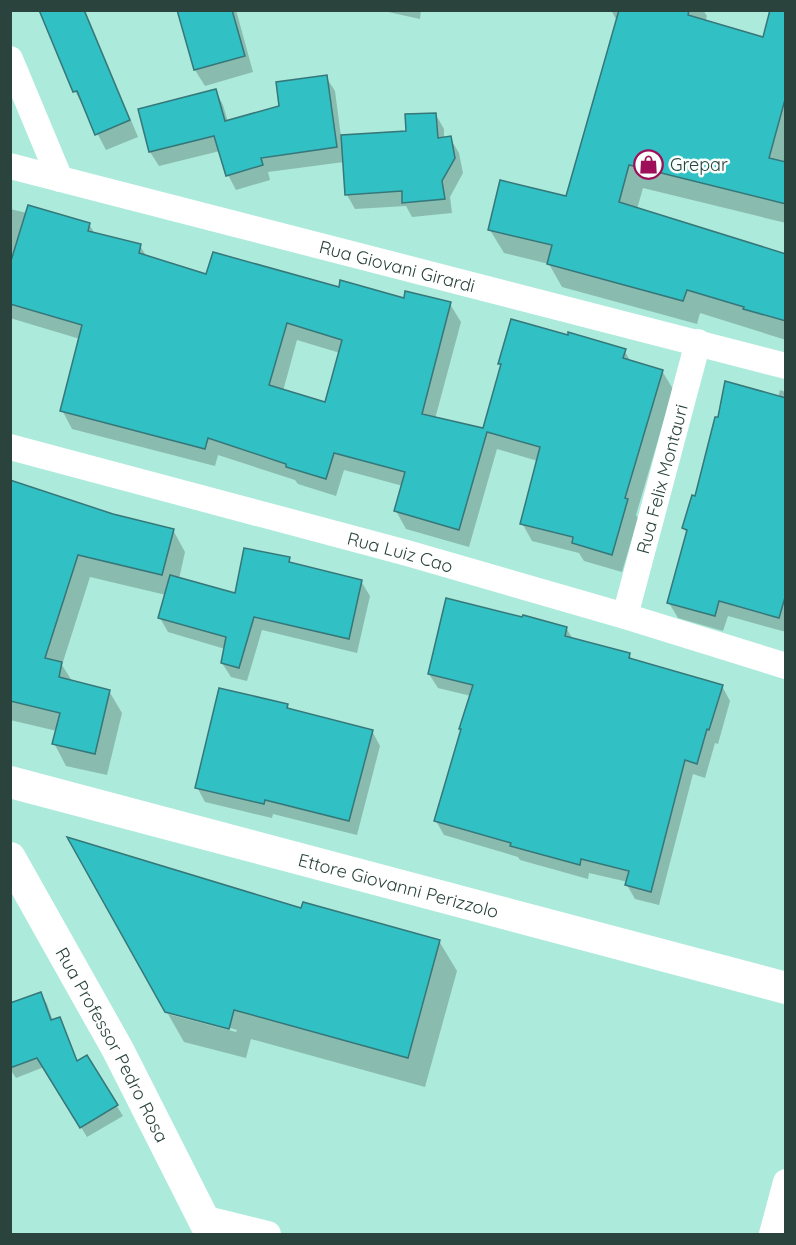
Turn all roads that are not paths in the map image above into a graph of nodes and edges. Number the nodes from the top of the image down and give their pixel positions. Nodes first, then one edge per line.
1 (10, 59) edge
2 (10, 166) edge
3 (60, 179) junction
4 (698, 342) junction
5 (786, 366) edge
6 (10, 447) edge
7 (626, 616) junction
8 (786, 666) edge
9 (10, 782) edge
10 (10, 858) edge
11 (786, 988) edge
12 (786, 1182) edge
13 (207, 1226) edge
14 (268, 1234) edge
15 (772, 1234) edge

1 - 3 street
2 - 3 street, Rua Giovani Girardi
3 - 4 street, Rua Giovani Girardi
4 - 5 street, Rua Giovani Girardi
4 - 7 street, Rua Felix Montauri
6 - 7 street, Rua Luiz Cao
7 - 8 street, Rua Luiz Cao
9 - 11 street, Ettore Giovanni Perizzolo
10 - 13 street, Rua Professor Pedro Rosa
12 - 15 street
13 - 14 street

